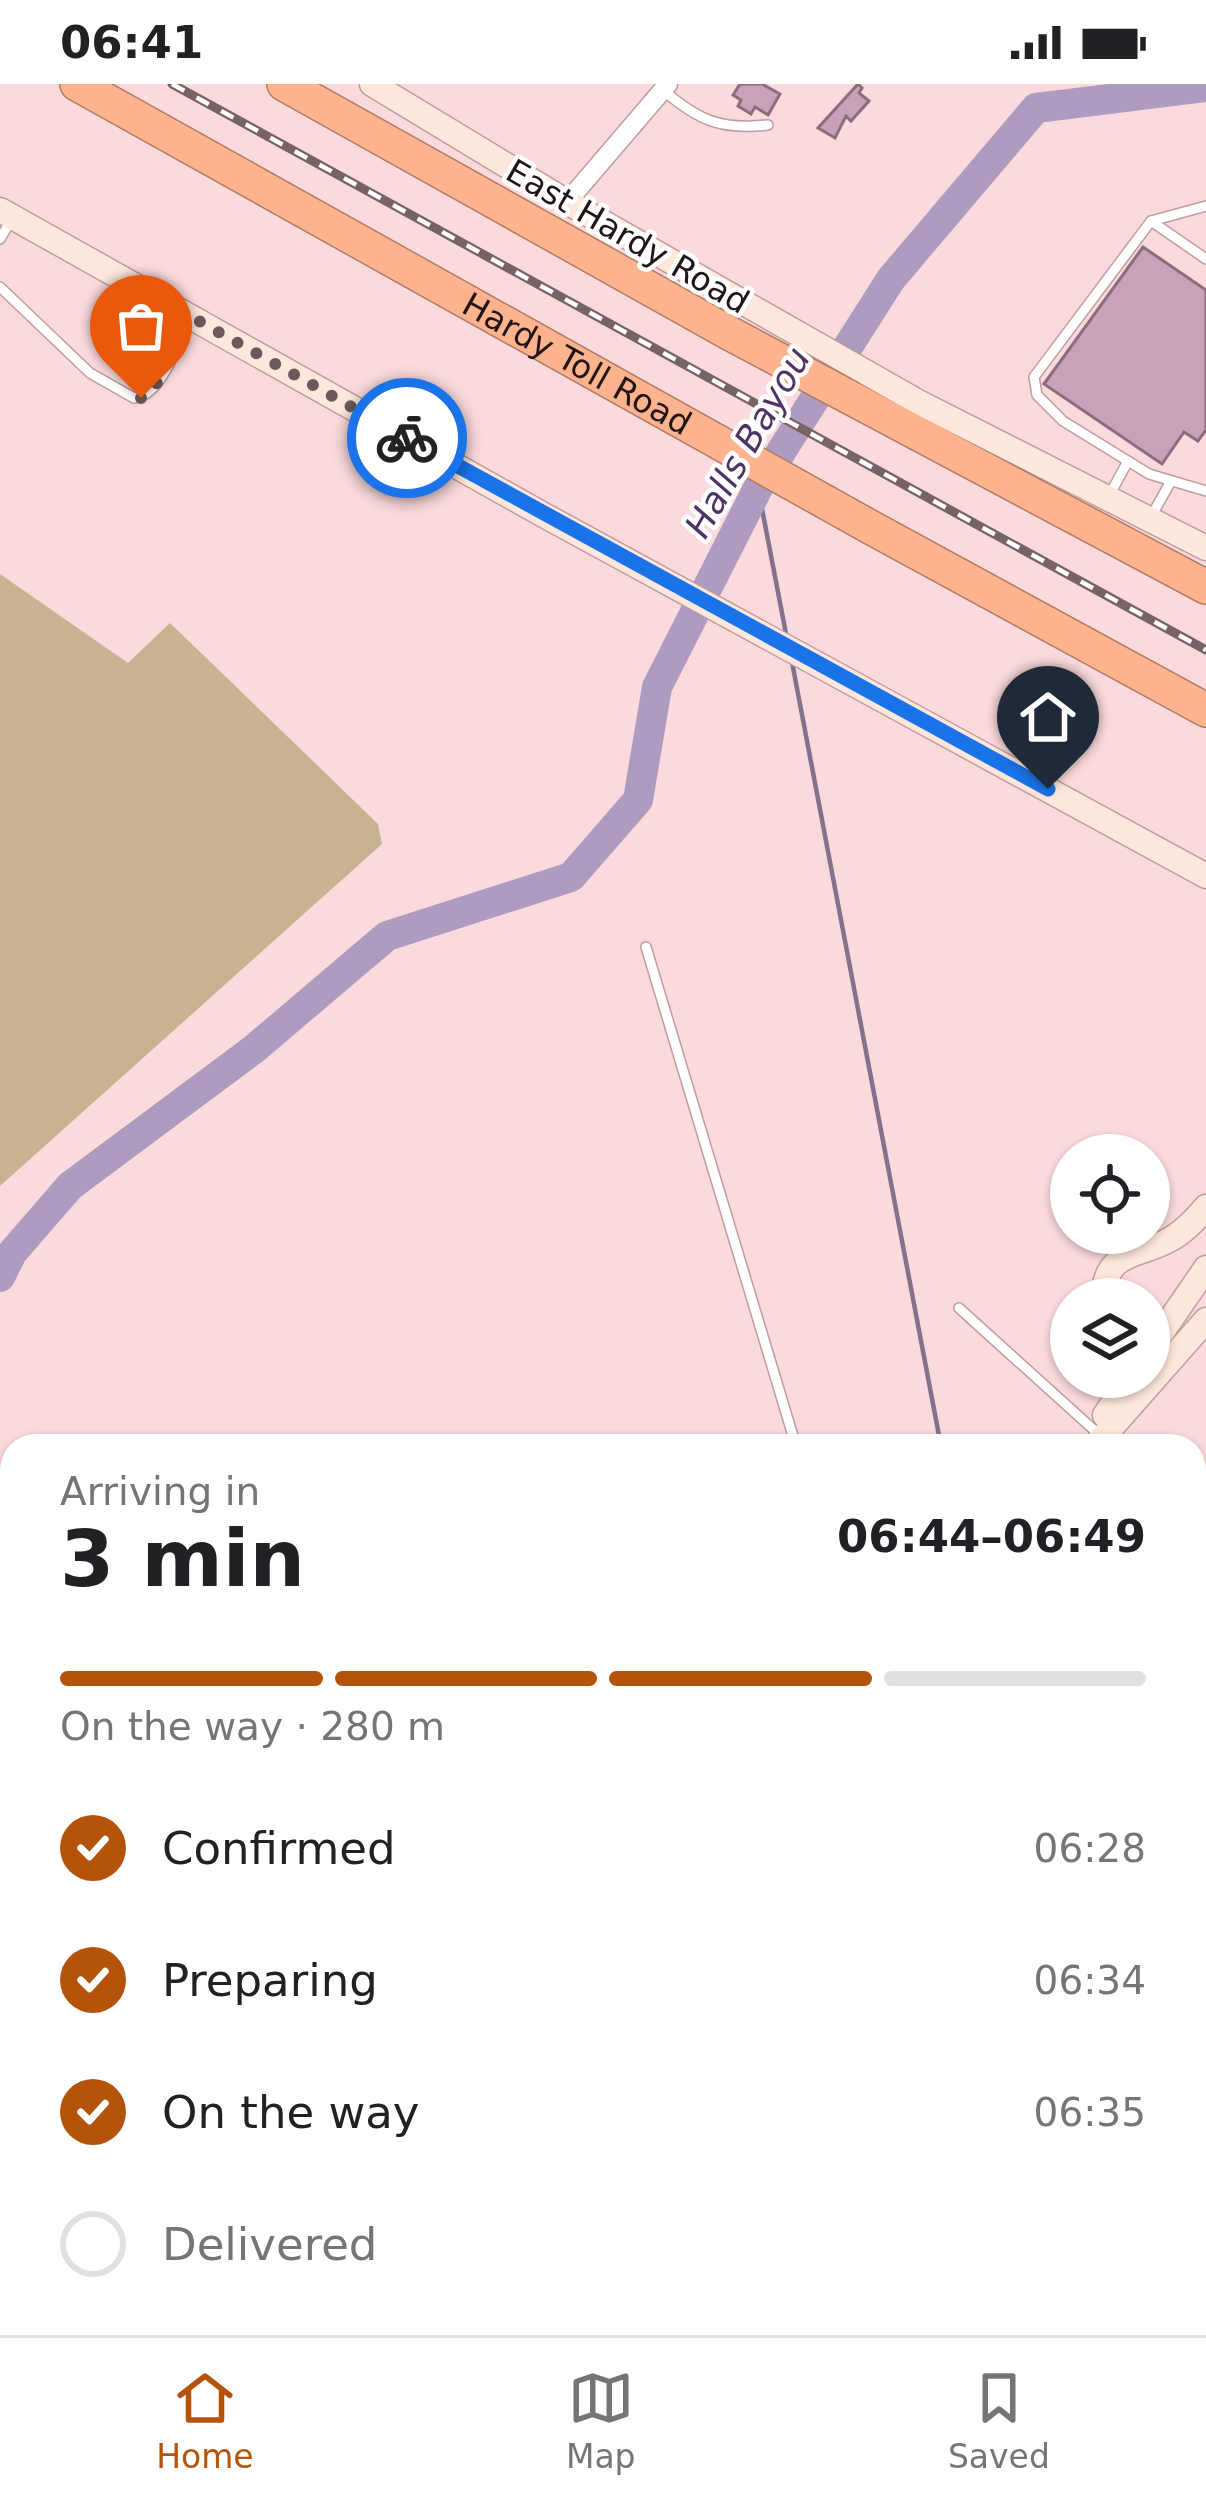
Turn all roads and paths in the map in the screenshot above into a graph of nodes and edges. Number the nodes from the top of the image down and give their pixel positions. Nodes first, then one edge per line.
1 (76, 84) edge
2 (284, 84) edge
3 (314, 84) edge
4 (372, 84) edge
5 (666, 87) edge
6 (768, 125) dead end
7 (498, 201) junction
8 (567, 202) junction
9 (1206, 206) edge
10 (1151, 221) junction
11 (4, 222) edge
12 (1206, 259) edge
13 (0, 287) edge
14 (190, 316) junction
15 (1128, 460) junction
16 (1171, 482) junction
17 (1206, 490) edge
18 (1108, 499) junction
19 (1149, 519) junction
20 (1206, 548) edge
21 (1206, 587) edge
22 (1206, 710) edge
23 (1206, 876) edge
24 (646, 947) dead end
25 (1206, 1207) edge
26 (1206, 1268) edge
27 (1108, 1278) edge
28 (959, 1308) dead end
29 (1206, 1320) edge
30 (1170, 1331) edge
31 (1170, 1347) edge
32 (1118, 1398) edge
33 (1124, 1398) edge
34 (792, 1434) edge
35 (1083, 1434) edge
36 (1094, 1434) edge
37 (1095, 1434) edge

1 - 22 highway, Hardy Toll Road
2 - 7 highway
3 - 7 highway
4 - 8 main road, East Hardy Road
5 - 6 lane
5 - 8 street
7 - 21 highway
8 - 18 main road, East Hardy Road
9 - 10 lane
10 - 12 lane
10 - 15 lane
11 - 14 main road
13 - 14 lane
14 - 23 main road
15 - 16 lane
15 - 18 lane
16 - 17 lane
16 - 19 lane
18 - 19 main road, East Hardy Road
19 - 20 main road, East Hardy Road
24 - 34 lane
25 - 27 main road
26 - 30 main road
28 - 35 lane
29 - 31 main road
32 - 36 main road
33 - 37 main road

